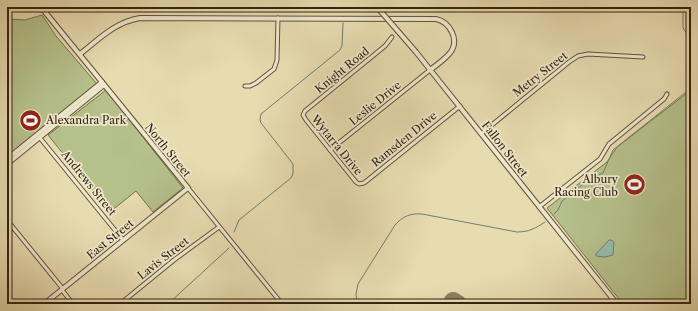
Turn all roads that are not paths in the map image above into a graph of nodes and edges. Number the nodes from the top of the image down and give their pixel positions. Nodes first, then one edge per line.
1 (41, 7) edge
2 (377, 7) edge
3 (278, 18) junction
4 (392, 37) dead end
5 (80, 54) junction
6 (643, 58) dead end
7 (430, 70) junction
8 (103, 83) junction
9 (245, 86) dead end
10 (667, 94) dead end
11 (460, 106) junction
12 (303, 115) joint
13 (482, 133) junction
14 (39, 136) junction
15 (330, 150) junction
16 (7, 159) edge
17 (7, 164) edge
18 (360, 184) joint
19 (188, 188) junction
20 (539, 207) junction
21 (7, 220) edge
22 (219, 227) junction
23 (123, 240) junction
24 (62, 290) junction
25 (44, 304) edge
26 (73, 304) edge
27 (120, 304) edge
28 (282, 304) edge
29 (617, 304) edge

1 - 5 street, North Street
2 - 7 street, Fallon Street, bridge
3 - 5 street
3 - 7 street
3 - 9 street
4 - 12 street, Knight Road
5 - 8 street, North Street
6 - 13 street, Metry Street
7 - 11 street, Fallon Street
7 - 15 street, Leslie Drive
8 - 14 street
8 - 19 street, North Street
10 - 20 street
11 - 13 street, Fallon Street
11 - 18 street, Ramsden Drive
12 - 15 street, Wytarra Drive
13 - 20 street, Fallon Street
14 - 16 street
14 - 17 street
14 - 23 street, Andrews Street
15 - 18 street, Wytarra Drive
19 - 22 street, North Street
19 - 23 street, East Street
20 - 29 street, Fallon Street
21 - 24 street
22 - 27 street, Lavis Street
22 - 28 street, North Street
23 - 24 street, East Street
24 - 25 street, East Street
24 - 26 street

